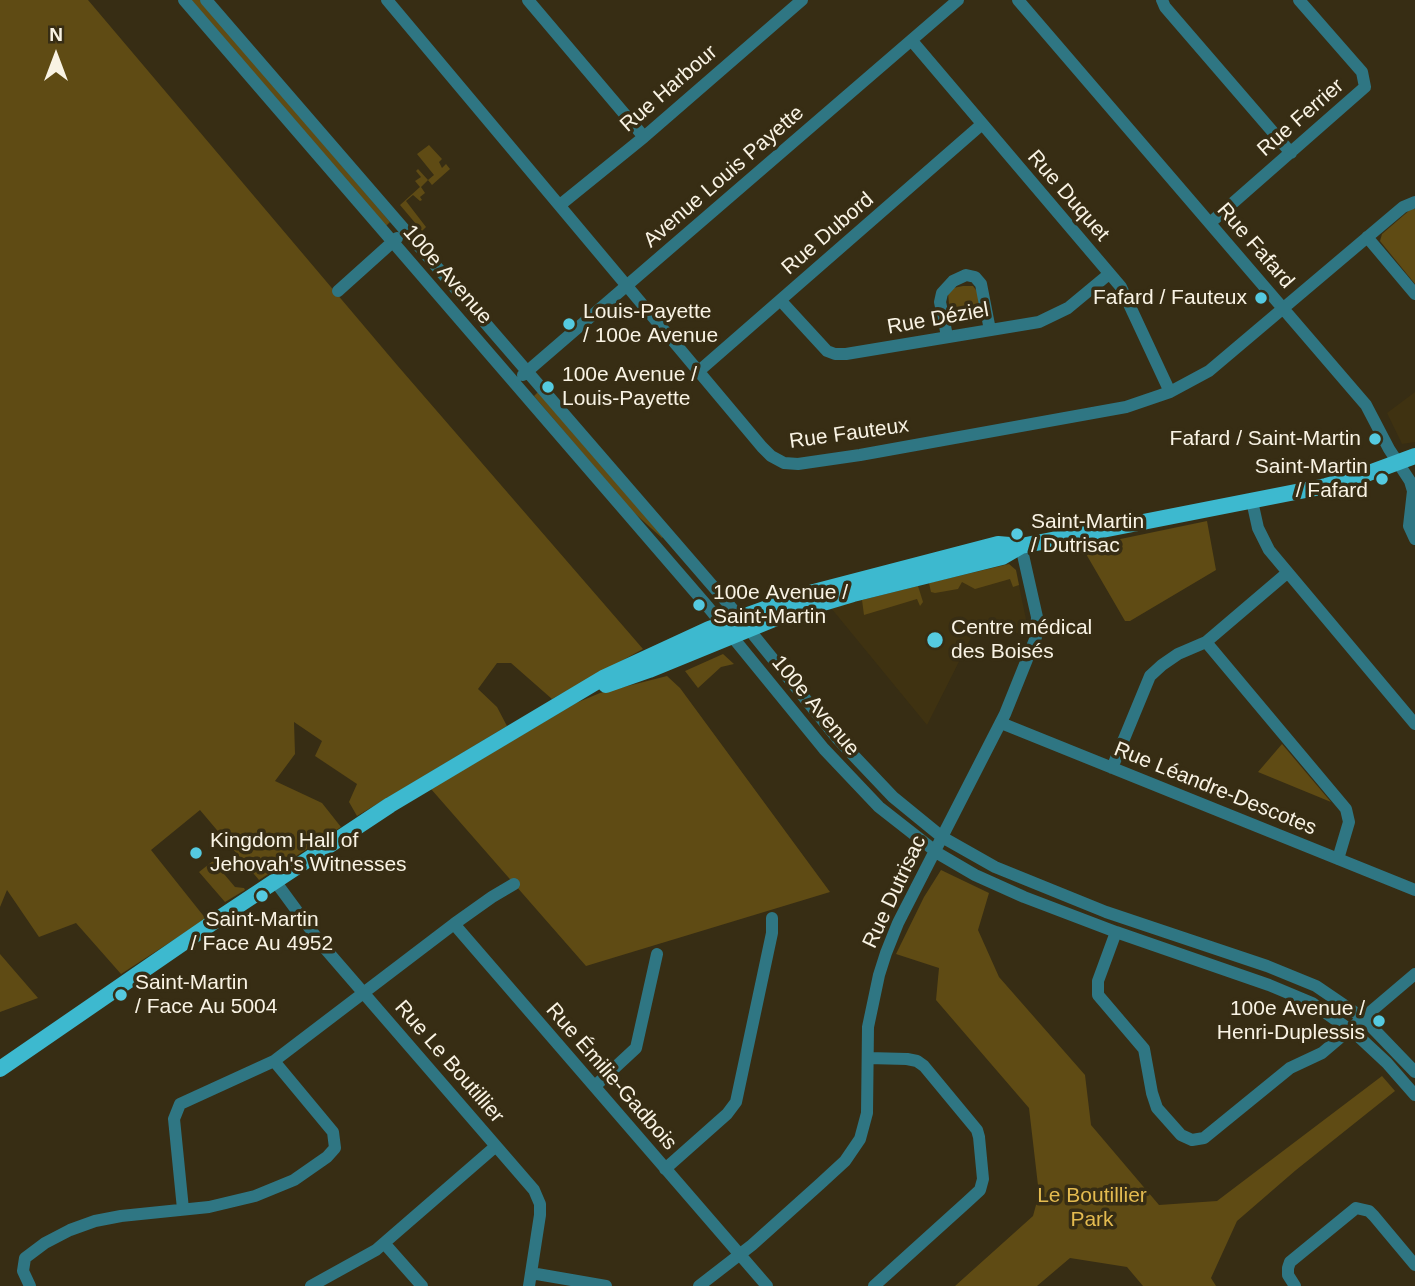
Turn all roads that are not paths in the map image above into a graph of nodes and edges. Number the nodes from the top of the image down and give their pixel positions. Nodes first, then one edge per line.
1 (184, 0) edge
2 (206, 0) edge
3 (387, 0) edge
4 (528, 0) edge
5 (802, 0) edge
6 (958, 0) edge
7 (1018, 0) edge
8 (1162, 0) edge
9 (1299, 0) edge
10 (912, 41) junction
11 (982, 125) junction
12 (644, 137) junction
13 (1291, 152) junction
14 (1415, 202) edge
15 (560, 205) junction
16 (1210, 223) junction
17 (405, 231) junction
18 (1367, 237) junction
19 (393, 242) junction
20 (1110, 274) junction
21 (626, 286) junction
22 (338, 291) dead end
23 (1415, 294) edge
24 (781, 301) junction
25 (1284, 309) junction
26 (990, 330) junction
27 (947, 336) junction
28 (699, 371) junction
29 (528, 372) junction
30 (515, 383) junction
31 (1170, 392) junction
32 (1415, 456) edge
33 (1399, 462) junction
34 (1252, 501) junction
35 (1415, 539) edge
36 (1021, 546) junction
37 (1287, 573) junction
38 (743, 623) junction
39 (726, 630) junction
40 (1206, 642) junction
41 (1001, 723) junction
42 (1415, 724) edge
43 (1112, 768) junction
44 (942, 836) junction
45 (935, 851) junction
46 (1338, 859) junction
47 (275, 881) junction
48 (514, 884) dead end
49 (1415, 890) edge
50 (772, 918) dead end
51 (454, 924) junction
52 (1115, 932) junction
53 (656, 954) dead end
54 (1415, 974) edge
55 (364, 993) junction
56 (1363, 1018) junction
57 (1349, 1029) junction
58 (868, 1058) junction
59 (274, 1061) junction
60 (0, 1069) edge
61 (1415, 1072) edge
62 (595, 1086) junction
63 (1415, 1095) edge
64 (496, 1146) junction
65 (665, 1168) junction
66 (183, 1209) junction
67 (384, 1243) junction
68 (740, 1254) junction
69 (1415, 1265) edge
70 (530, 1279) edge
71 (30, 1286) edge
72 (311, 1286) edge
73 (422, 1286) edge
74 (606, 1286) edge
75 (699, 1286) edge
76 (767, 1286) edge
77 (874, 1286) edge
78 (1295, 1286) edge

1 - 19 street, 100e Avenue
2 - 17 street, 100e Avenue
3 - 15 street, Rue Fauteux
4 - 12 street
5 - 12 street, Rue Harbour
6 - 10 street, Avenue Louis Payette
7 - 16 street, Rue Fafard
8 - 13 street
9 - 13 street, Rue Ferrier
10 - 11 street, Rue Duquet
10 - 21 street, Avenue Louis Payette
11 - 20 street, Rue Duquet
11 - 24 street, Rue Dubord
12 - 15 street, Rue Harbour
13 - 16 street, Rue Ferrier
14 - 18 street, Rue Fauteux
15 - 21 street, Rue Fauteux
16 - 25 street, Rue Fafard
17 - 19 street
17 - 29 street, 100e Avenue
18 - 23 street
18 - 25 street, Rue Fauteux
19 - 22 street
19 - 30 street, 100e Avenue
20 - 26 street, Rue Déziel
20 - 31 street, Rue Duquet
21 - 28 street, Rue Fauteux
21 - 29 street, Avenue Louis Payette
24 - 27 street, Rue Déziel
24 - 28 street, Rue Dubord
25 - 31 street, Rue Fauteux
25 - 33 street, Rue Fafard
26 - 27 street, Rue Déziel
26 - 27 street
28 - 31 street, Rue Fauteux
29 - 30 street, Avenue Louis Payette
29 - 38 street, 100e Avenue
30 - 39 street, 100e Avenue
32 - 33 main road
33 - 34 main road
33 - 35 street, Rue Fafard
34 - 36 main road
34 - 37 street
36 - 38 main road
36 - 41 street, Rue Dutrisac
37 - 40 street
37 - 42 street
38 - 39 main road
38 - 44 street, 100e Avenue
39 - 45 street, 100e Avenue
39 - 47 main road
40 - 43 street
40 - 46 street
41 - 43 street, Rue Léandre-Descotes
41 - 44 street, Rue Dutrisac
43 - 46 street, Rue Léandre-Descotes
44 - 45 street, Rue Dutrisac
44 - 56 street, 100e Avenue
45 - 52 street, 100e Avenue
45 - 58 street, Rue Dutrisac
46 - 49 street, Rue Léandre-Descotes
47 - 55 street, Rue Le Boutillier
47 - 60 main road
48 - 51 street
50 - 65 street
51 - 55 street
51 - 62 street, Rue Émilie-Gadbois
52 - 57 street, 100e Avenue
52 - 57 street
53 - 62 street
54 - 56 street
55 - 59 street
55 - 64 street, Rue Le Boutillier
56 - 57 street
56 - 61 street, 100e Avenue
57 - 63 street, 100e Avenue
58 - 68 street, Rue Dutrisac
58 - 77 street
59 - 66 street
59 - 66 street
62 - 65 street, Rue Émilie-Gadbois
64 - 67 street
64 - 70 street, Rue Le Boutillier
65 - 68 street, Rue Émilie-Gadbois
66 - 71 street
67 - 72 street
67 - 73 street
68 - 75 street, Rue Dutrisac
68 - 76 street, Rue Émilie-Gadbois
69 - 78 street
70 - 74 street

